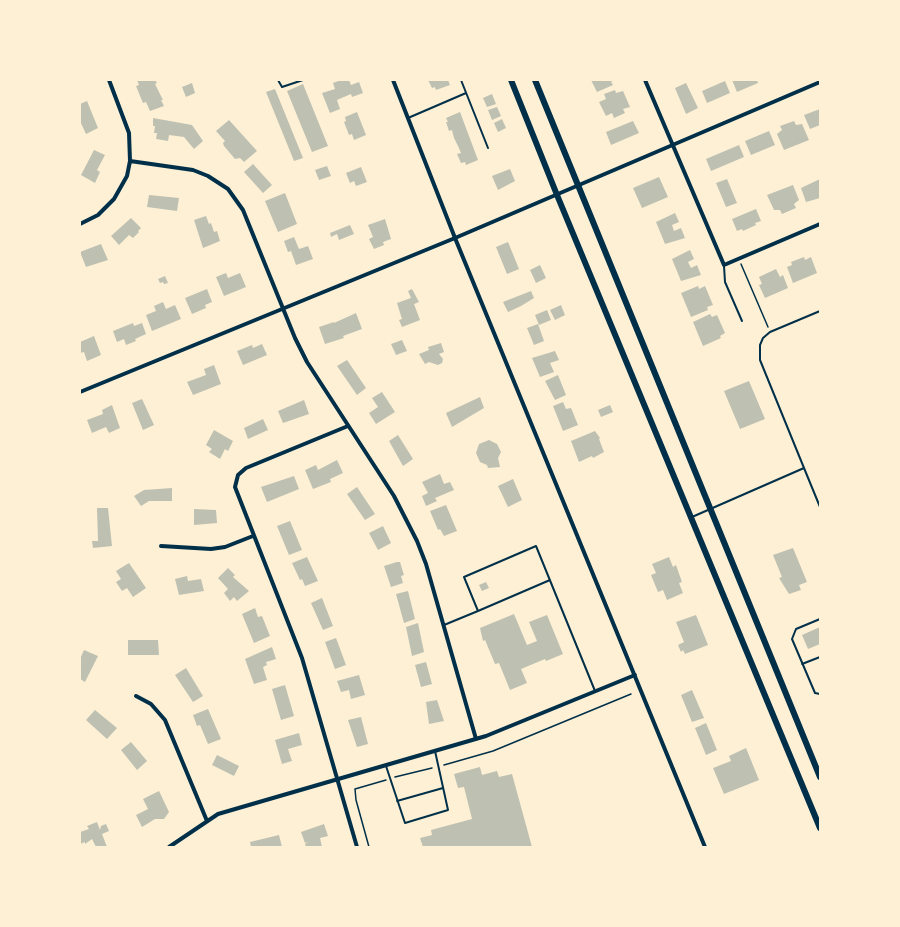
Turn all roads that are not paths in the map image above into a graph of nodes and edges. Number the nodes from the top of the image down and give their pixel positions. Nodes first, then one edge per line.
1 (109, 80) edge
2 (278, 80) edge
3 (303, 80) edge
4 (393, 80) edge
5 (461, 80) edge
6 (511, 80) edge
7 (535, 80) edge
8 (645, 80) edge
9 (820, 82) edge
10 (466, 93) junction
11 (408, 118) junction
12 (673, 145) junction
13 (488, 148) dead end
14 (130, 161) junction
15 (577, 186) junction
16 (557, 195) junction
17 (80, 224) edge
18 (820, 224) edge
19 (455, 238) junction
20 (724, 265) junction
21 (282, 309) junction
22 (820, 311) edge
23 (742, 321) dead end
24 (80, 392) edge
25 (348, 426) junction
26 (804, 468) junction
27 (820, 508) edge
28 (710, 510) junction
29 (691, 518) junction
30 (253, 536) junction
31 (161, 546) dead end
32 (550, 580) junction
33 (478, 610) junction
34 (820, 619) edge
35 (443, 625) junction
36 (820, 657) edge
37 (802, 664) junction
38 (635, 675) junction
39 (596, 691) junction
40 (820, 694) edge
41 (136, 696) dead end
42 (476, 739) junction
43 (435, 751) junction
44 (386, 765) junction
45 (820, 777) edge
46 (337, 779) junction
47 (443, 788) junction
48 (398, 801) junction
49 (207, 821) junction
50 (820, 828) edge
51 (168, 847) edge
52 (357, 847) edge
53 (705, 847) edge

1 - 14 street
2 - 3 lane
4 - 11 street
5 - 10 lane
6 - 16 main road
7 - 15 main road
8 - 12 street
9 - 12 street
10 - 11 lane
10 - 13 lane
11 - 19 street
12 - 15 street
12 - 20 street
14 - 17 street
14 - 21 street
15 - 16 street
15 - 28 main road
16 - 19 street
16 - 29 main road
18 - 20 street
19 - 21 street
19 - 38 street
20 - 23 lane
21 - 24 street
21 - 25 street
22 - 26 lane
25 - 30 street
25 - 35 street
26 - 27 lane
26 - 28 lane
28 - 29 lane
28 - 45 main road
29 - 50 main road
30 - 31 street
30 - 46 street
32 - 33 lane
32 - 33 lane
32 - 39 lane
33 - 35 lane
34 - 37 lane
35 - 42 street
36 - 37 lane
37 - 40 lane
38 - 39 street
38 - 53 street
39 - 42 street
41 - 49 street
42 - 43 street
43 - 44 street
43 - 47 lane
44 - 46 street
44 - 48 lane
46 - 49 street
46 - 52 street
47 - 48 lane
47 - 48 lane
49 - 51 street

